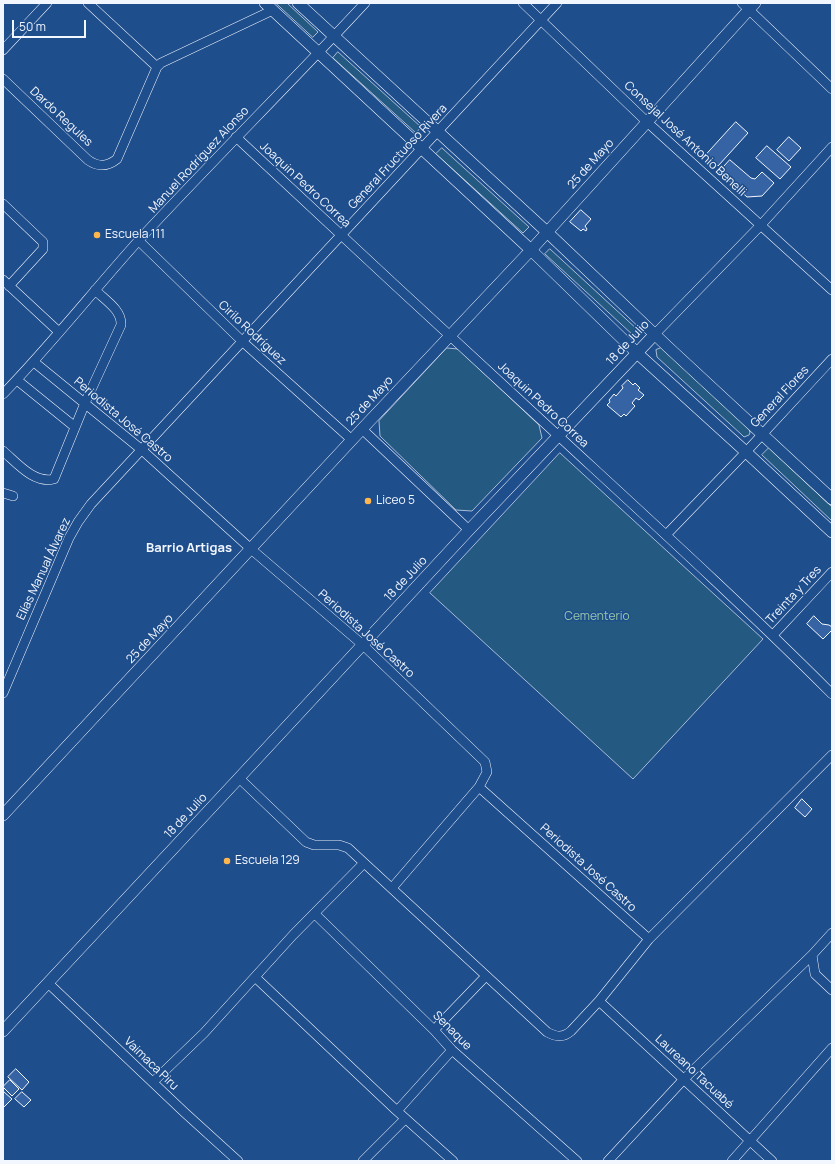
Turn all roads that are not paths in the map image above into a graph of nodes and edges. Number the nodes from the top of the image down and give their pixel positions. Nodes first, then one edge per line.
1 (47, 3) edge
2 (88, 3) edge
3 (298, 3) edge
4 (365, 3) edge
5 (523, 3) edge
6 (556, 3) edge
7 (748, 5) edge
8 (269, 7) edge
9 (541, 20) junction
10 (334, 37) junction
11 (3, 50) edge
12 (319, 53) junction
13 (157, 67) junction
14 (3, 79) edge
15 (832, 89) edge
16 (647, 122) junction
17 (437, 133) junction
18 (236, 137) junction
19 (832, 147) edge
20 (422, 149) junction
21 (3, 204) edge
22 (760, 226) junction
23 (547, 232) junction
24 (341, 236) junction
25 (139, 241) junction
26 (531, 250) junction
27 (6, 283) edge
28 (95, 290) junction
29 (832, 290) edge
30 (59, 332) junction
31 (655, 334) junction
32 (450, 335) junction
33 (243, 342) junction
34 (637, 353) junction
35 (832, 359) edge
36 (34, 362) junction
37 (17, 380) junction
38 (3, 394) edge
39 (85, 403) junction
40 (75, 427) junction
41 (362, 429) junction
42 (762, 434) junction
43 (558, 435) junction
44 (352, 440) junction
45 (142, 450) junction
46 (3, 451) edge
47 (746, 452) junction
48 (3, 493) edge
49 (13, 496) dead end
50 (832, 499) edge
51 (469, 530) junction
52 (832, 532) edge
53 (666, 535) junction
54 (251, 549) junction
55 (832, 572) edge
56 (773, 635) junction
57 (363, 645) junction
58 (3, 693) edge
59 (832, 694) edge
60 (832, 755) edge
61 (239, 778) junction
62 (479, 787) junction
63 (3, 815) edge
64 (364, 863) junction
65 (392, 888) junction
66 (315, 914) junction
67 (832, 933) edge
68 (649, 939) junction
69 (812, 955) junction
70 (486, 976) junction
71 (255, 977) junction
72 (48, 982) junction
73 (832, 990) edge
74 (599, 1001) junction
75 (4, 1028) edge
76 (434, 1030) junction
77 (832, 1048) edge
78 (452, 1050) junction
79 (684, 1079) junction
80 (153, 1082) junction
81 (396, 1111) junction
82 (405, 1119) junction
83 (751, 1141) junction
84 (238, 1161) edge
85 (363, 1161) edge
86 (454, 1161) edge
87 (576, 1161) edge
88 (608, 1161) edge
89 (732, 1161) edge
90 (772, 1161) edge

1 - 11 street
2 - 13 street
3 - 10 street
4 - 10 street, Manuel Rodríguez Alonso
5 - 9 street, Consejal José Antonio Benelli
6 - 9 street, General Fructuoso Rivera
7 - 15 street
7 - 16 street, 25 de Mayo
8 - 12 street
8 - 13 street
9 - 16 street, Consejal José Antonio Benelli
9 - 17 street, General Fructuoso Rivera
10 - 12 street, Manuel Rodríguez Alonso
10 - 17 street
12 - 18 street, Manuel Rodríguez Alonso
12 - 20 street
13 - 14 street, Dardo Regules
16 - 22 street, Consejal José Antonio Benelli
16 - 23 street, 25 de Mayo
17 - 20 street, General Fructuoso Rivera
17 - 23 street
18 - 24 street, Joaquin Pedro Correa
18 - 25 street, Manuel Rodríguez Alonso
19 - 22 street, 18 de Julio
20 - 24 street, General Fructuoso Rivera
20 - 26 street
21 - 27 street
22 - 29 street, Consejal José Antonio Benelli
22 - 31 street, 18 de Julio
23 - 26 street, 25 de Mayo
23 - 31 street
24 - 32 street, Joaquin Pedro Correa
24 - 33 street, General Fructuoso Rivera
25 - 28 street, Manuel Rodríguez Alonso
25 - 33 street, Cirilo Rodríguez
26 - 32 street, 25 de Mayo
26 - 34 street
27 - 30 street
28 - 30 street, Manuel Rodríguez Alonso
28 - 39 street
30 - 36 street, Manuel Rodríguez Alonso
31 - 34 street, 18 de Julio
31 - 42 street
32 - 41 street, 25 de Mayo
32 - 43 street, Joaquin Pedro Correa
33 - 44 street, Cirilo Rodríguez
33 - 45 street, General Fructuoso Rivera
34 - 43 street, 18 de Julio
34 - 47 street
35 - 42 street, General Flores
36 - 37 street, Manuel Rodríguez Alonso
36 - 39 street, Periodista José Castro
37 - 38 street, Manuel Rodríguez Alonso
37 - 40 street
39 - 40 street
39 - 45 street, Periodista José Castro
40 - 46 street
41 - 44 street, 25 de Mayo
41 - 51 street
42 - 47 street, General Flores
42 - 50 street
43 - 51 street, 18 de Julio
43 - 53 street, Joaquin Pedro Correa
44 - 54 street, 25 de Mayo
45 - 54 street, Periodista José Castro
45 - 58 street, Elías Manual Álvarez
47 - 52 street
47 - 53 street, General Flores
48 - 49 street
51 - 57 street, 18 de Julio
53 - 56 street, Joaquin Pedro Correa
54 - 57 street, Periodista José Castro
54 - 63 street, 25 de Mayo
55 - 56 street, Treinta y Tres
56 - 59 street, Joaquin Pedro Correa
57 - 61 street, 18 de Julio
57 - 62 street, Periodista José Castro
60 - 68 street
61 - 64 street
61 - 72 street, 18 de Julio
62 - 65 street
62 - 68 street, Periodista José Castro
64 - 65 street
64 - 66 street
65 - 70 street
66 - 71 street
66 - 76 street, Senaque
67 - 69 street
68 - 74 street
69 - 73 street
69 - 79 street
70 - 74 street
70 - 76 street
71 - 80 street
71 - 81 street
72 - 75 street, 18 de Julio
72 - 80 street, Vaimaca Piru
74 - 79 street, Laureano Tacuabé
76 - 78 street, Senaque
77 - 83 street
78 - 81 street
78 - 87 street, Senaque
79 - 83 street, Laureano Tacuabé
79 - 88 street
80 - 84 street, Vaimaca Piru
81 - 82 street
82 - 85 street
82 - 86 street
83 - 89 street
83 - 90 street, Laureano Tacuabé

